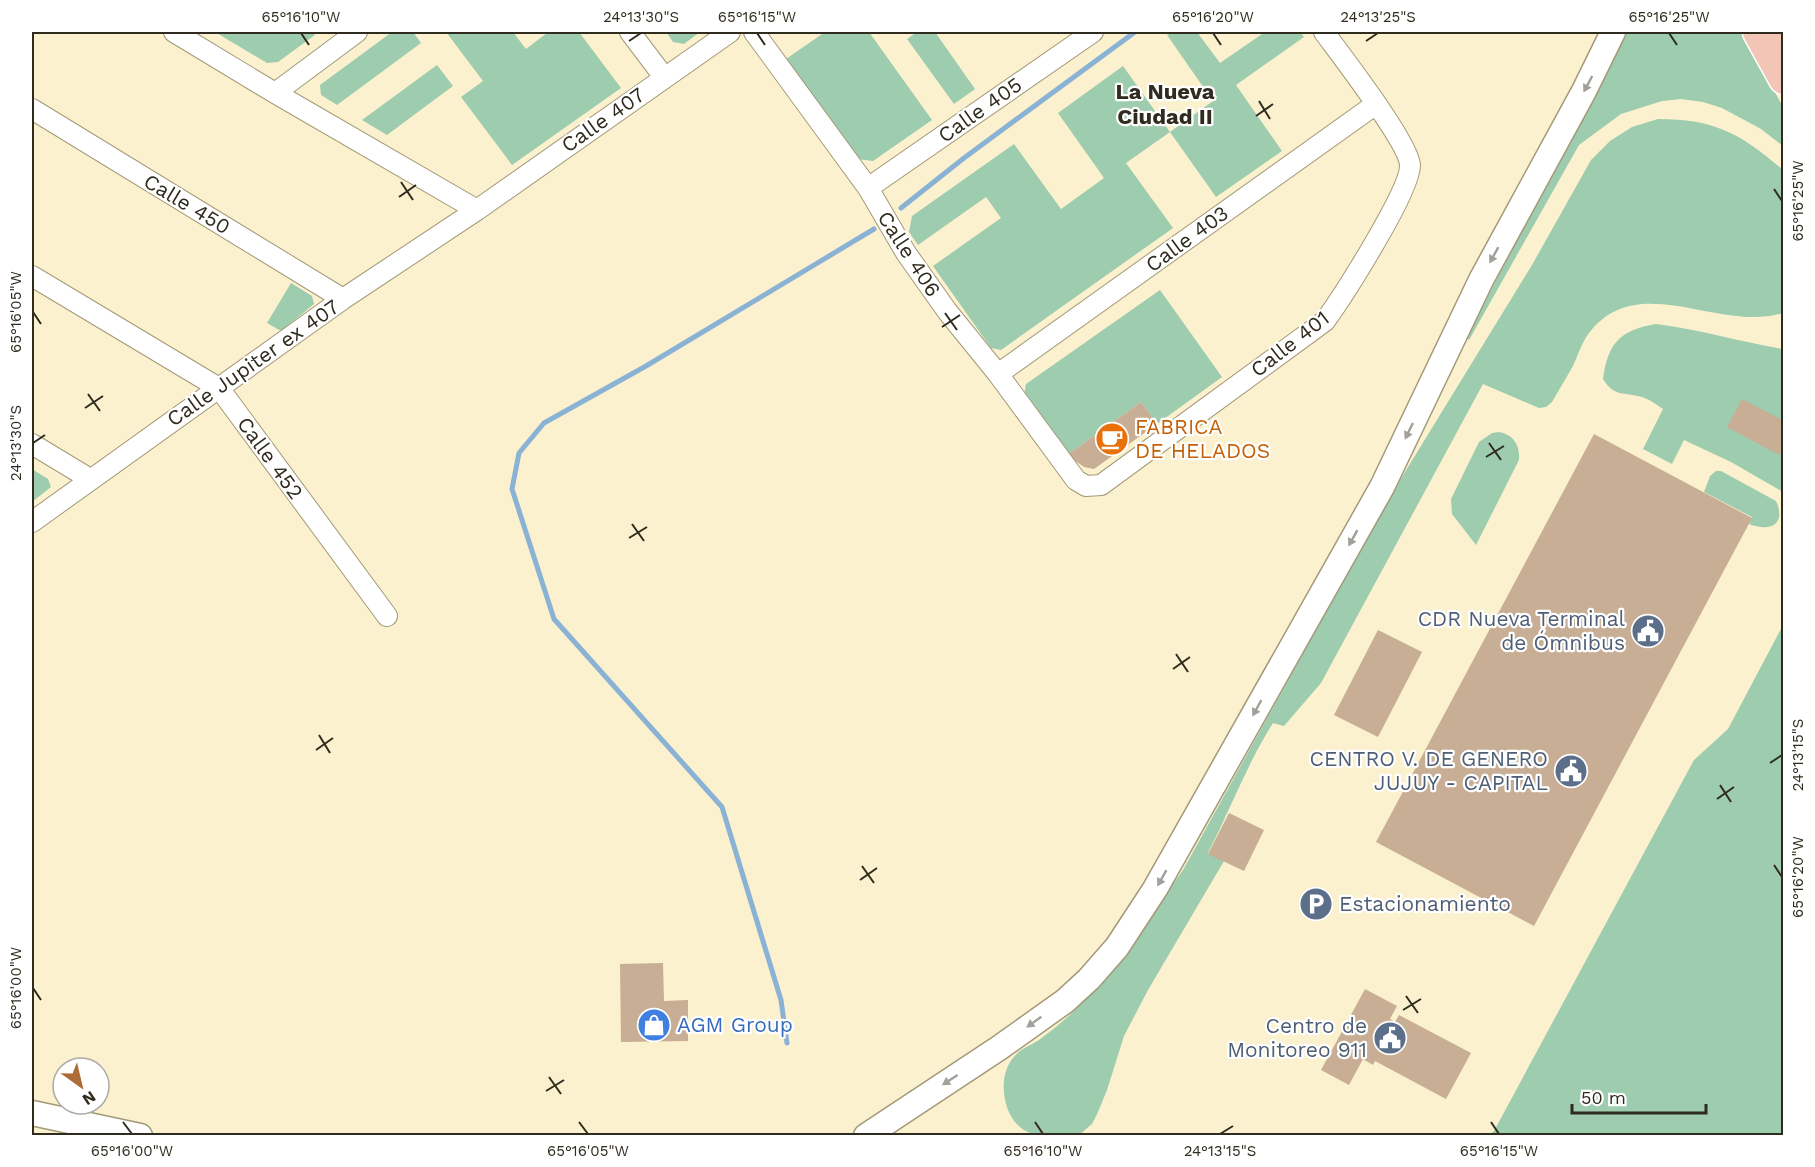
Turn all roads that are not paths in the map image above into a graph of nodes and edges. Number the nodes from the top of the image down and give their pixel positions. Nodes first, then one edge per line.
1 (174, 32) edge
2 (357, 32) edge
3 (630, 32) edge
4 (730, 32) edge
5 (754, 32) edge
6 (1093, 32) edge
7 (1324, 32) edge
8 (1613, 32) edge
9 (1758, 32) edge
10 (664, 78) junction
11 (1784, 79) edge
12 (275, 93) junction
13 (1376, 104) junction
14 (32, 110) edge
15 (868, 188) junction
16 (477, 210) junction
17 (32, 276) edge
18 (344, 299) junction
19 (998, 374) junction
20 (219, 388) junction
21 (32, 444) edge
22 (90, 478) junction
23 (1101, 485) joint
24 (32, 522) edge
25 (387, 616) dead end
26 (32, 1113) edge
27 (140, 1136) edge
28 (866, 1136) edge

1 - 12 street
2 - 12 street
3 - 10 street
4 - 10 street, Calle 407
5 - 15 street, Calle 406
6 - 15 street, Calle 405
7 - 13 street
8 -> 28 street
9 - 11 main road
10 - 16 street, Calle 407
12 - 16 street
13 - 19 street, Calle 403
13 - 23 street, Calle 401
14 - 18 street, Calle 450
15 - 19 street, Calle 406
16 - 18 street, Calle Jupiter ex 407
17 - 20 street, Calle 452
18 - 20 street, Calle Jupiter ex 407
19 - 23 street, Calle 406
20 - 22 street, Calle Jupiter ex 407
20 - 25 street, Calle 452
21 - 22 street
22 - 24 street, Calle Jupiter ex 407
26 - 27 street

